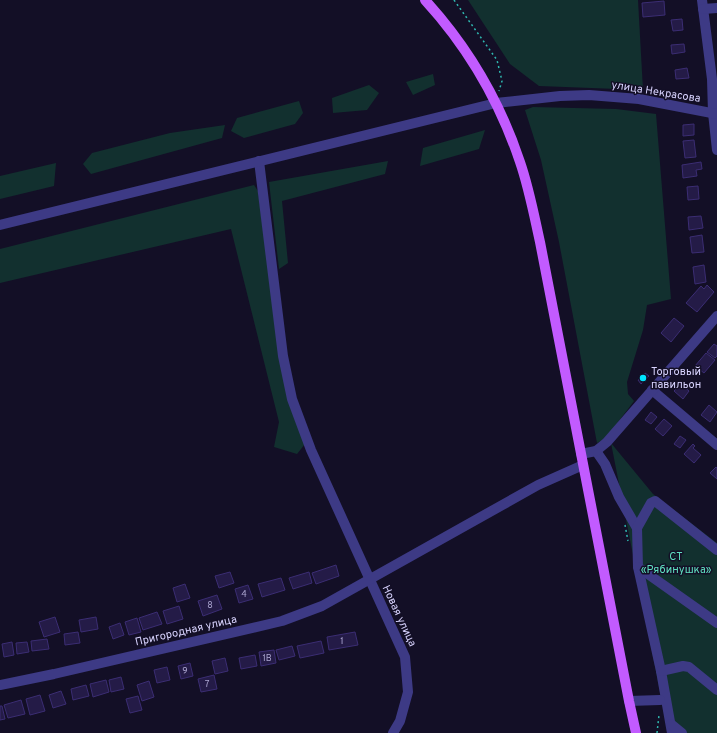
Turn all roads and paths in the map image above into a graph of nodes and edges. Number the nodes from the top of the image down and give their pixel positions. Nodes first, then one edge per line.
1 (425, 0) edge
2 (454, 0) edge
3 (703, 5) edge
4 (717, 8) edge
5 (496, 103) junction
6 (715, 114) edge
7 (717, 150) edge
8 (260, 161) junction
9 (0, 225) edge
10 (717, 316) edge
11 (652, 390) junction
12 (717, 445) edge
13 (596, 451) junction
14 (581, 454) junction
15 (583, 465) junction
16 (637, 528) junction
17 (717, 550) edge
18 (638, 567) junction
19 (369, 579) junction
20 (717, 622) edge
21 (661, 671) junction
22 (0, 685) edge
23 (717, 690) edge
24 (660, 700) dead end
25 (629, 701) junction
26 (671, 728) edge
27 (393, 733) edge
28 (636, 733) edge
29 (682, 733) edge

1 - 5 main road
2 - 5 path
3 - 4 street
3 - 6 street
5 - 6 street, улица Некрасова
5 - 8 street, улица Некрасова
5 - 14 main road
6 - 7 street
8 - 9 street, улица Некрасова
8 - 19 street, Новая улица
10 - 11 street
11 - 12 street
11 - 13 street
13 - 14 street
13 - 16 street
14 - 15 main road
15 - 19 street, Пригородная улица
15 - 25 main road
16 - 17 street
16 - 18 street
18 - 20 street
18 - 21 street
19 - 22 street, Пригородная улица
19 - 27 street, Новая улица
21 - 23 street
21 - 26 street
24 - 25 street
25 - 28 main road
26 - 29 street

